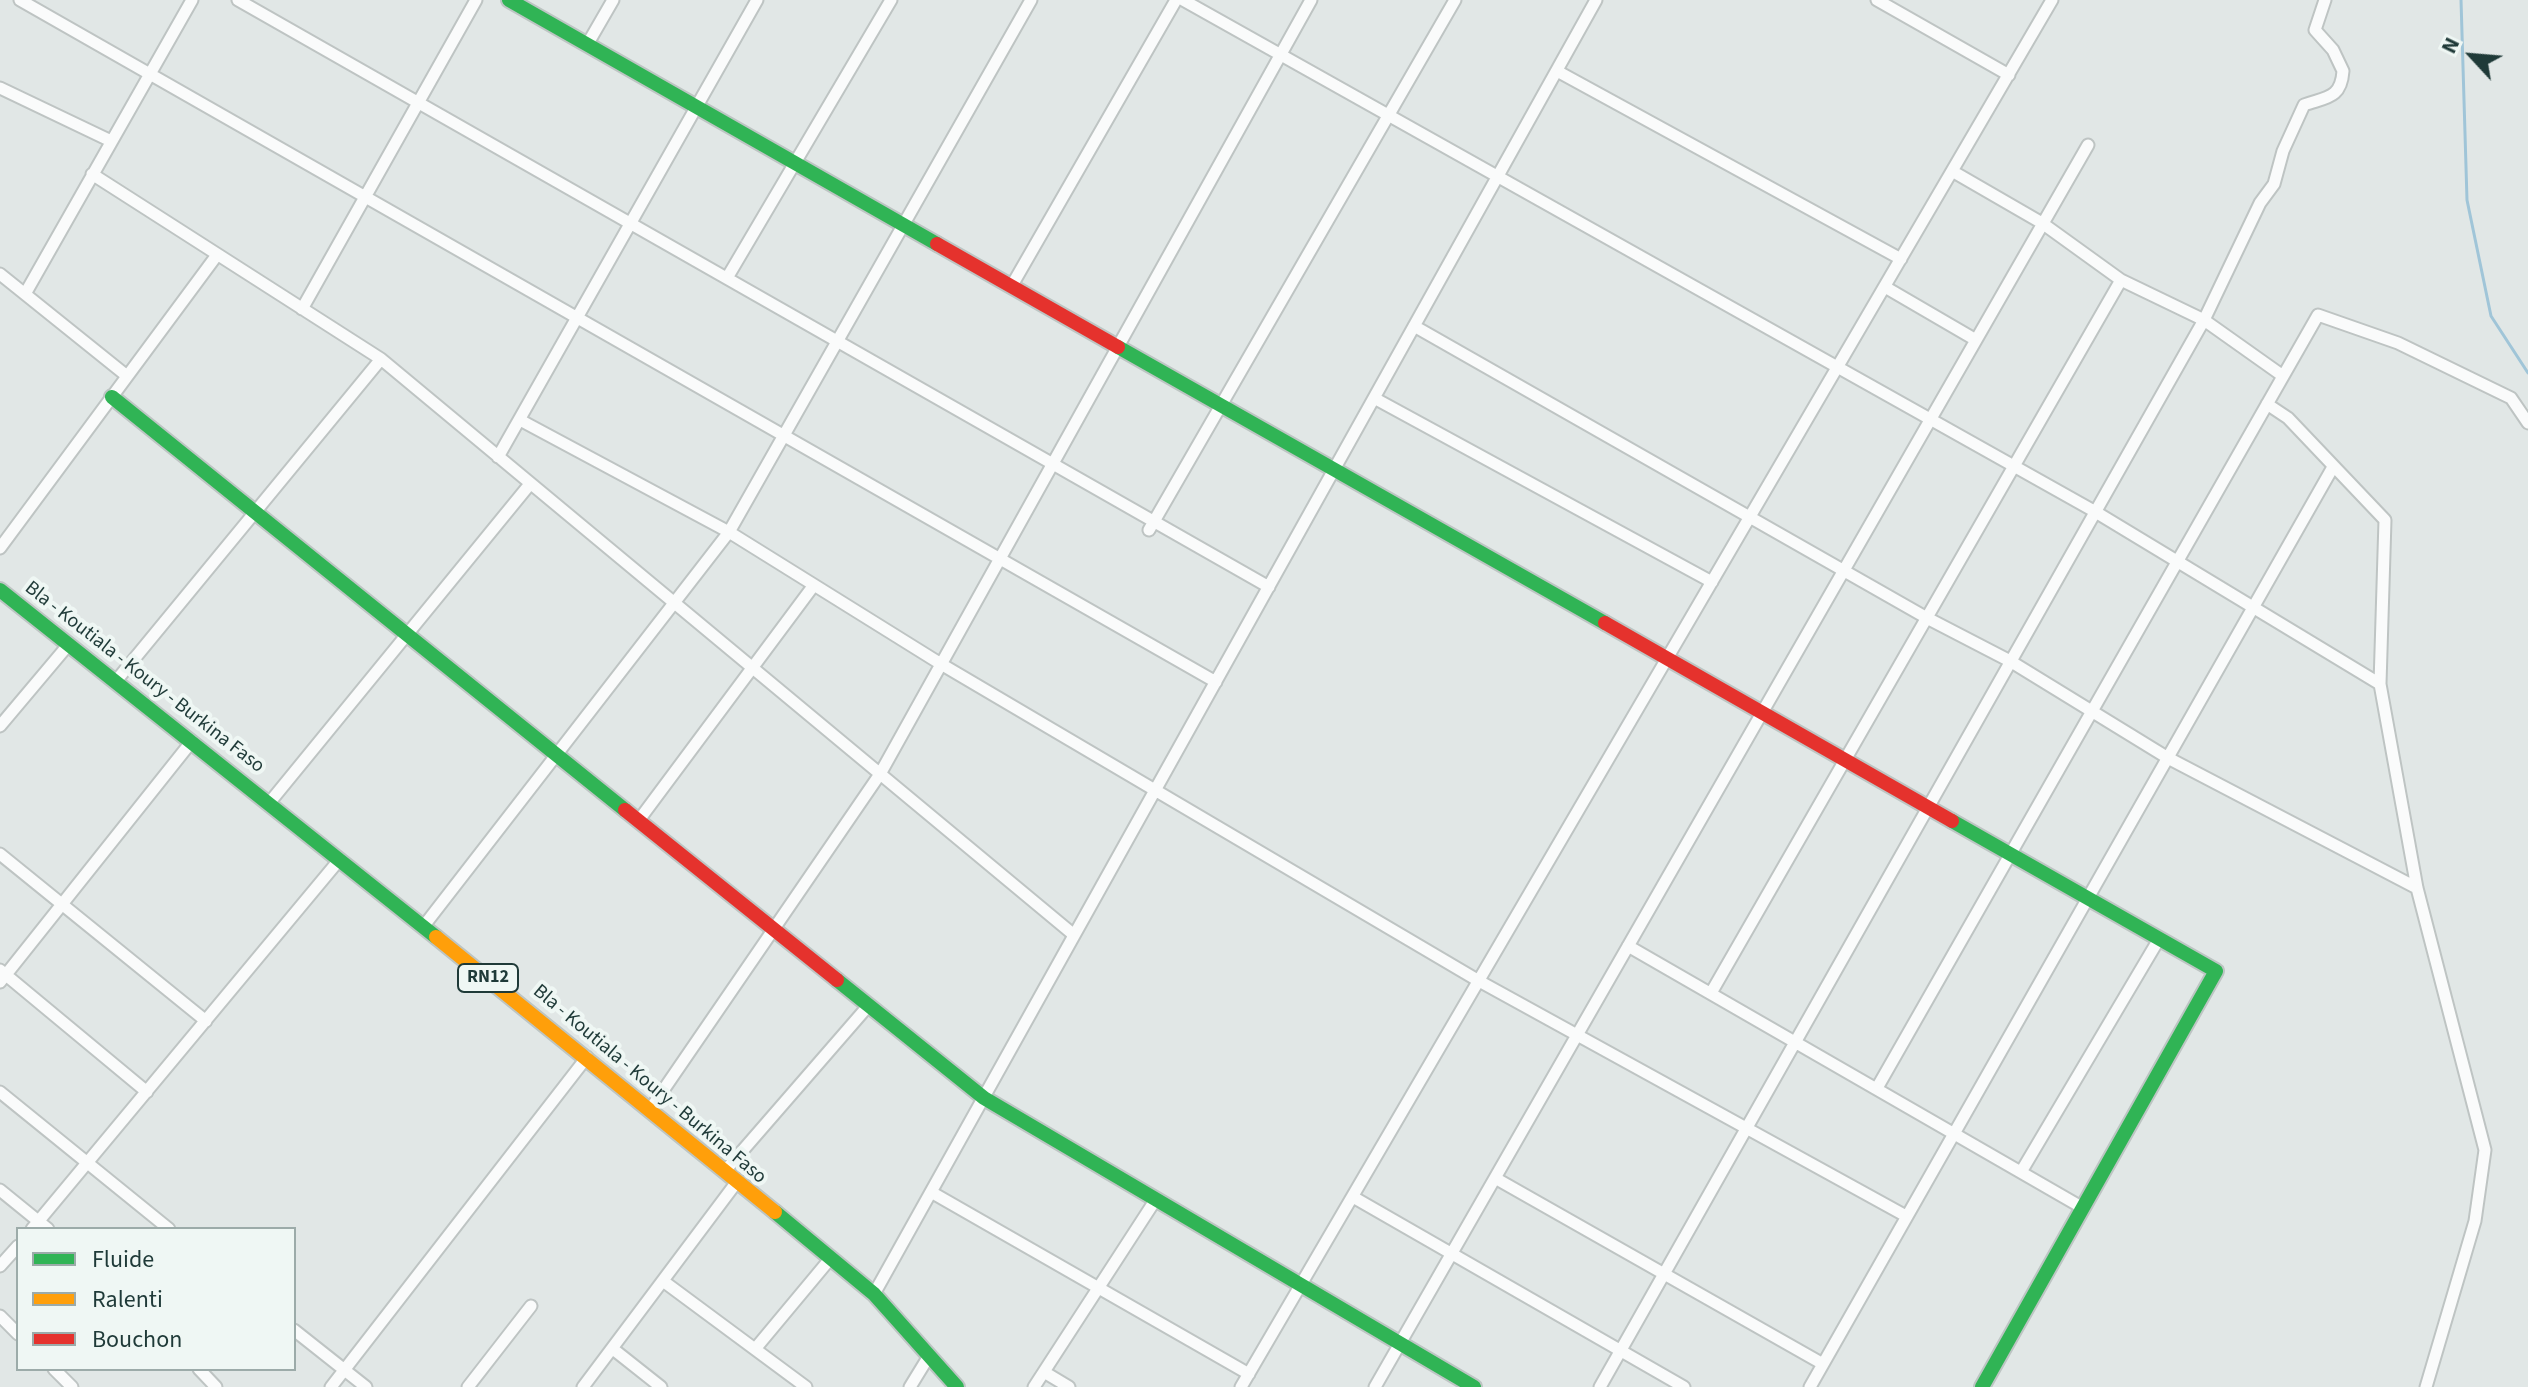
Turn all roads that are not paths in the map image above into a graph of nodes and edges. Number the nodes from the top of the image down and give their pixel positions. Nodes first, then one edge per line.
1 (20, 0) edge
2 (192, 0) edge
3 (238, 0) edge
4 (476, 0) edge
5 (509, 0) edge
6 (613, 0) edge
7 (757, 0) edge
8 (891, 0) edge
9 (1031, 0) edge
10 (1176, 0) edge
11 (1183, 0) edge
12 (1311, 0) edge
13 (1455, 0) edge
14 (1596, 0) edge
15 (1877, 0) edge
16 (2052, 0) edge
17 (2325, 0) edge
18 (587, 45) junction
19 (1280, 54) junction
20 (1557, 71) junction
21 (150, 73) junction
22 (2009, 75) junction
23 (0, 88) edge
24 (418, 102) junction
25 (696, 107) junction
26 (1389, 116) junction
27 (111, 141) junction
28 (2088, 145) dead end
29 (795, 163) junction
30 (1952, 171) junction
31 (92, 174) junction
32 (1497, 178) junction
33 (366, 195) junction
34 (2042, 223) junction
35 (631, 224) junction
36 (903, 225) junction
37 (217, 255) junction
38 (1901, 259) junction
39 (0, 274) edge
40 (727, 278) junction
41 (2121, 280) junction
42 (1011, 287) junction
43 (1885, 287) junction
44 (25, 294) junction
45 (302, 309) junction
46 (578, 316) junction
47 (2204, 320) junction
48 (1414, 326) junction
49 (1976, 340) junction
50 (837, 341) junction
51 (1117, 347) junction
52 (381, 359) junction
53 (1838, 367) junction
54 (127, 376) junction
55 (2283, 376) junction
56 (112, 397) junction
57 (1374, 398) junction
58 (2267, 404) junction
59 (1221, 407) junction
60 (1931, 419) junction
61 (520, 420) junction
62 (2528, 423) edge
63 (784, 434) junction
64 (498, 457) junction
65 (1052, 464) junction
66 (2013, 466) junction
67 (2333, 467) junction
68 (1333, 471) junction
69 (530, 484) junction
70 (2094, 511) junction
71 (255, 512) junction
72 (1751, 516) junction
73 (1151, 526) junction
74 (729, 532) junction
75 (0, 548) edge
76 (1000, 558) junction
77 (2178, 562) junction
78 (1844, 570) junction
79 (1712, 582) junction
80 (814, 585) junction
81 (1269, 587) junction
82 (0, 590) edge
83 (674, 603) junction
84 (2252, 606) junction
85 (1927, 618) junction
86 (407, 635) junction
87 (69, 644) junction
88 (1666, 660) junction
89 (2010, 661) junction
90 (941, 664) junction
91 (752, 668) junction
92 (116, 681) junction
93 (1216, 682) junction
94 (2380, 684) junction
95 (2091, 713) junction
96 (1761, 714) junction
97 (0, 726) edge
98 (192, 741) junction
99 (557, 755) junction
100 (2168, 758) junction
101 (1845, 761) junction
102 (880, 774) junction
103 (1155, 792) junction
104 (270, 802) junction
105 (1927, 808) junction
106 (639, 820) junction
107 (0, 854) edge
108 (2010, 855) junction
109 (340, 859) junction
110 (2417, 888) junction
111 (2090, 900) junction
112 (62, 904) junction
113 (423, 927) junction
114 (774, 929) junction
115 (1074, 935) junction
116 (2159, 939) junction
117 (1628, 946) junction
118 (2, 975) edge
119 (1479, 981) junction
120 (1711, 993) junction
121 (869, 1005) junction
122 (206, 1021) junction
123 (1577, 1035) junction
124 (1796, 1042) junction
125 (587, 1057) junction
126 (1877, 1088) junction
127 (0, 1092) edge
128 (147, 1092) junction
129 (984, 1098) junction
130 (649, 1111) junction
131 (1747, 1129) junction
132 (1954, 1133) junction
133 (88, 1163) junction
134 (724, 1172) junction
135 (2021, 1172) junction
136 (1495, 1178) junction
137 (736, 1183) junction
138 (0, 1190) edge
139 (931, 1192) junction
140 (1353, 1197) junction
141 (1156, 1199) junction
142 (2083, 1208) junction
143 (1906, 1216) junction
144 (40, 1226) edge
145 (167, 1227) edge
146 (16, 1248) edge
147 (1451, 1254) junction
148 (830, 1259) junction
149 (0, 1266) edge
150 (1665, 1275) junction
151 (663, 1281) junction
152 (1301, 1285) junction
153 (1098, 1288) junction
154 (874, 1294) junction
155 (531, 1306) dead end
156 (0, 1316) edge
157 (16, 1332) edge
158 (296, 1332) edge
159 (1400, 1343) junction
160 (613, 1349) junction
161 (755, 1349) junction
162 (1622, 1351) junction
163 (929, 1356) junction
164 (1823, 1364) junction
165 (344, 1370) junction
166 (56, 1371) edge
167 (202, 1372) edge
168 (1044, 1372) junction
169 (1249, 1374) junction
170 (72, 1387) edge
171 (196, 1387) edge
172 (216, 1387) edge
173 (331, 1387) edge
174 (366, 1387) edge
175 (468, 1387) edge
176 (583, 1387) edge
177 (661, 1387) edge
178 (806, 1387) edge
179 (910, 1387) edge
180 (957, 1387) edge
181 (1034, 1387) edge
182 (1069, 1387) edge
183 (1241, 1387) edge
184 (1375, 1387) edge
185 (1474, 1387) edge
186 (1600, 1387) edge
187 (1684, 1387) edge
188 (1810, 1387) edge
189 (1982, 1387) edge
190 (2426, 1387) edge

1 - 21 street
2 - 21 street
3 - 24 street
4 - 24 street
5 - 18 street
6 - 18 street
7 - 25 street
8 - 29 street
9 - 36 street
10 - 42 street
11 - 19 street
12 - 19 street
13 - 26 street
14 - 20 street
15 - 22 street
16 - 22 street
17 - 47 street
18 - 25 street
19 - 26 street
19 - 51 street
20 - 32 street
20 - 38 street
21 - 27 street
21 - 33 street
22 - 30 street
23 - 27 street
24 - 33 street
24 - 35 street
25 - 29 street
25 - 35 street
26 - 32 street
26 - 59 street
27 - 31 street
28 - 34 street
29 - 36 street
29 - 40 street
30 - 34 street
30 - 38 street
31 - 37 street
31 - 44 street
32 - 48 street
32 - 53 street
33 - 45 street
33 - 46 street
34 - 41 street
34 - 49 street
35 - 40 street
35 - 46 street
36 - 42 street
36 - 50 street
37 - 45 street
37 - 54 street
38 - 43 street
39 - 44 street
40 - 50 street
41 - 47 street
41 - 66 street
42 - 51 street
43 - 49 street
43 - 53 street
44 - 54 street
45 - 52 street
46 - 61 street
46 - 63 street
47 - 55 street
47 - 70 street
48 - 57 street
48 - 72 street
49 - 60 street
50 - 63 street
50 - 65 street
51 - 59 street
51 - 65 street
52 - 64 street
52 - 71 street
53 - 60 street
53 - 72 street
54 - 56 street
55 - 58 street
55 - 62 street
56 - 71 street
56 - 75 street
57 - 68 street
57 - 79 street
58 - 67 street
58 - 77 street
59 - 68 street
59 - 73 street
60 - 66 street
60 - 78 street
61 - 64 street
61 - 74 street
63 - 74 street
63 - 76 street
64 - 69 street
65 - 73 street
65 - 76 street
66 - 70 street
66 - 85 street
67 - 84 street
67 - 94 street
68 - 81 street
68 - 88 street
69 - 83 street
69 - 86 street
70 - 77 street
70 - 89 street
71 - 86 street
71 - 92 street
72 - 78 street
72 - 79 street
73 - 81 street
74 - 80 street
74 - 83 street
76 - 90 street
76 - 93 street
77 - 84 street
77 - 95 street
78 - 85 street
78 - 96 street
79 - 88 street
80 - 90 street
80 - 91 street
81 - 93 street
82 - 87 street, Bla - Koutiala - Koury - Burkina Faso / RN12
83 - 91 street
83 - 99 street
84 - 94 street
84 - 100 street
85 - 89 street
85 - 101 street
86 - 99 street
86 - 104 street
87 - 92 street, Bla - Koutiala - Koury - Burkina Faso / RN12
87 - 97 street
88 - 96 street
88 - 119 street
89 - 95 street
89 - 105 street
90 - 102 street
90 - 103 street
91 - 102 street
91 - 106 street
92 - 98 street, Bla - Koutiala - Koury - Burkina Faso / RN12
93 - 103 street
94 - 110 street
95 - 100 street
95 - 108 street
96 - 101 street
96 - 117 street
98 - 104 street, Bla - Koutiala - Koury - Burkina Faso / RN12
98 - 112 street
99 - 106 street
99 - 113 street
100 - 110 street
100 - 111 street
101 - 105 street
101 - 120 street
102 - 114 street
102 - 115 street
103 - 115 street
103 - 119 street
104 - 109 street, Bla - Koutiala - Koury - Burkina Faso / RN12
105 - 108 street
105 - 124 street
106 - 114 street
107 - 112 street
108 - 111 street
108 - 126 street
109 - 113 street, Bla - Koutiala - Koury - Burkina Faso / RN12
109 - 122 street
110 - 190 street
111 - 116 street
111 - 132 street
112 - 118 street
112 - 122 street
113 - 125 street, Bla - Koutiala - Koury - Burkina Faso / RN12
114 - 121 street
114 - 130 street
115 - 129 street
116 - 135 street
116 - 142 street
117 - 120 street
117 - 123 street
118 - 128 street
119 - 123 street
119 - 140 street
120 - 124 street
121 - 129 street
121 - 134 street
122 - 128 street
123 - 131 street
123 - 136 street
124 - 126 street
124 - 131 street
125 - 130 street, Bla - Koutiala - Koury - Burkina Faso / RN12
125 - 165 street
126 - 132 street
127 - 133 street
128 - 133 street
129 - 139 street
129 - 141 street
130 - 134 street, Bla - Koutiala - Koury - Burkina Faso / RN12
131 - 143 street
131 - 150 street
132 - 135 street
132 - 143 street
133 - 144 street
133 - 145 street
134 - 137 street, Bla - Koutiala - Koury - Burkina Faso / RN12
135 - 142 street
136 - 147 street
136 - 150 street
137 - 148 street, Bla - Koutiala - Koury - Burkina Faso / RN12
137 - 151 street
138 - 144 street
139 - 153 street
139 - 154 street
140 - 147 street
140 - 152 street
141 - 152 street
141 - 153 street
142 - 189 street
143 - 164 street
146 - 149 street
147 - 159 street
147 - 162 street
148 - 154 street, Bla - Koutiala - Koury - Burkina Faso / RN12
148 - 161 street
150 - 162 street
150 - 164 street
151 - 160 street
151 - 161 street
152 - 159 street
152 - 169 street
153 - 168 street
153 - 169 street
154 - 163 street, Bla - Koutiala - Koury - Burkina Faso / RN12
155 - 175 street
156 - 157 street
158 - 165 street
159 - 184 street
159 - 185 street
160 - 176 street
160 - 177 street
161 - 178 street
162 - 186 street
162 - 187 street
163 - 179 street
163 - 180 street, Bla - Koutiala - Koury - Burkina Faso / RN12
164 - 188 street
165 - 173 street
165 - 174 street
166 - 170 street
167 - 171 street
167 - 172 street
168 - 181 street
168 - 182 street
169 - 183 street

